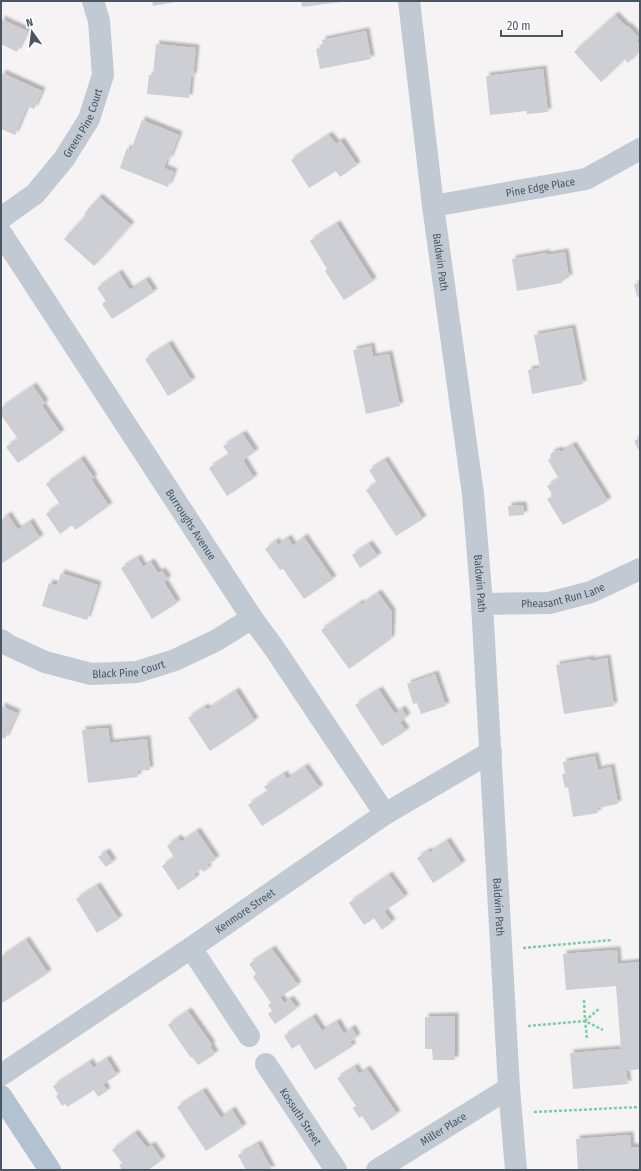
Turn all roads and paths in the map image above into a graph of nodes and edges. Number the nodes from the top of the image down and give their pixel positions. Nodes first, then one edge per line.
1 (93, 1) edge
2 (409, 1) edge
3 (640, 149) edge
4 (433, 206) junction
5 (1, 218) edge
6 (1, 233) edge
7 (640, 569) edge
8 (482, 604) junction
9 (252, 618) junction
10 (1, 640) edge
11 (491, 752) junction
12 (385, 814) junction
13 (612, 940) dead end
14 (190, 948) junction
15 (522, 948) dead end
16 (584, 1000) dead end
17 (600, 1008) dead end
18 (585, 1021) junction
19 (528, 1026) dead end
20 (603, 1030) dead end
21 (249, 1036) dead end
22 (587, 1038) dead end
23 (266, 1064) dead end
24 (1, 1075) edge
25 (509, 1088) junction
26 (1, 1096) edge
27 (640, 1107) edge
28 (534, 1112) dead end
29 (50, 1170) edge
30 (336, 1170) edge
31 (377, 1170) edge
32 (516, 1170) edge

1 - 5 street, Green Pine Court
2 - 4 street, Baldwin Path
3 - 4 street, Pine Edge Place
4 - 8 street, Baldwin Path
6 - 9 street, Burroughs Avenue
7 - 8 street, Pheasant Run Lane
8 - 11 street, Baldwin Path
9 - 10 street, Black Pine Court
9 - 12 street, Burroughs Avenue
11 - 12 street, Kenmore Street
11 - 25 street, Baldwin Path
12 - 14 street, Kenmore Street
13 - 15 path
14 - 21 street
14 - 24 street, Kenmore Street
16 - 18 path
17 - 18 path
18 - 19 path
18 - 20 path
18 - 22 path
23 - 30 street, Kossuth Street
25 - 31 street, Miller Place
25 - 32 street, Baldwin Path
26 - 29 main road
27 - 28 path

